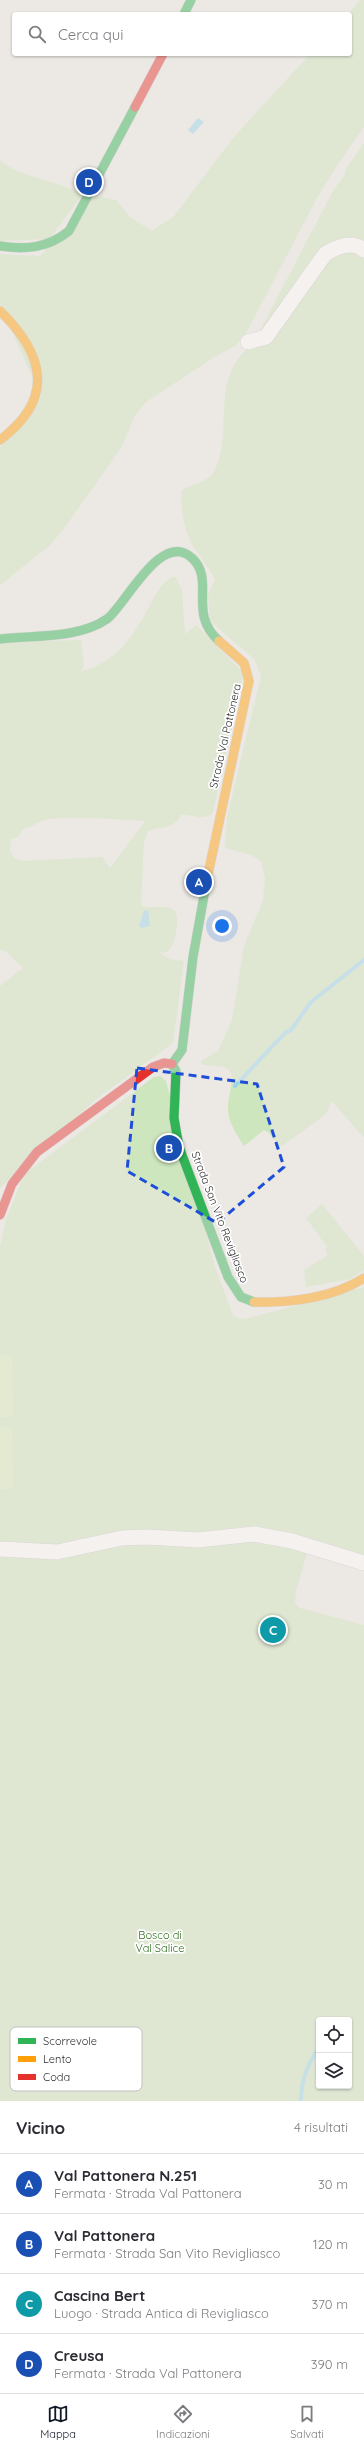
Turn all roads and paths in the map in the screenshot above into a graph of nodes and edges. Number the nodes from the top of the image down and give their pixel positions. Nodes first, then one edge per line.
1 (191, 0) edge
2 (185, 12) edge
3 (162, 56) edge
4 (0, 246) edge
5 (364, 250) edge
6 (0, 311) edge
7 (248, 342) dead end
8 (0, 440) edge
9 (0, 639) edge
10 (172, 1064) junction
11 (0, 1215) edge
12 (364, 1278) edge
13 (0, 1548) edge
14 (364, 1563) edge

1 - 2 street
3 - 4 street
5 - 7 street
6 - 8 street
9 - 10 street, Strada Val Pattonera
10 - 11 street
10 - 12 street, Strada San Vito Revigliasco
13 - 14 street

